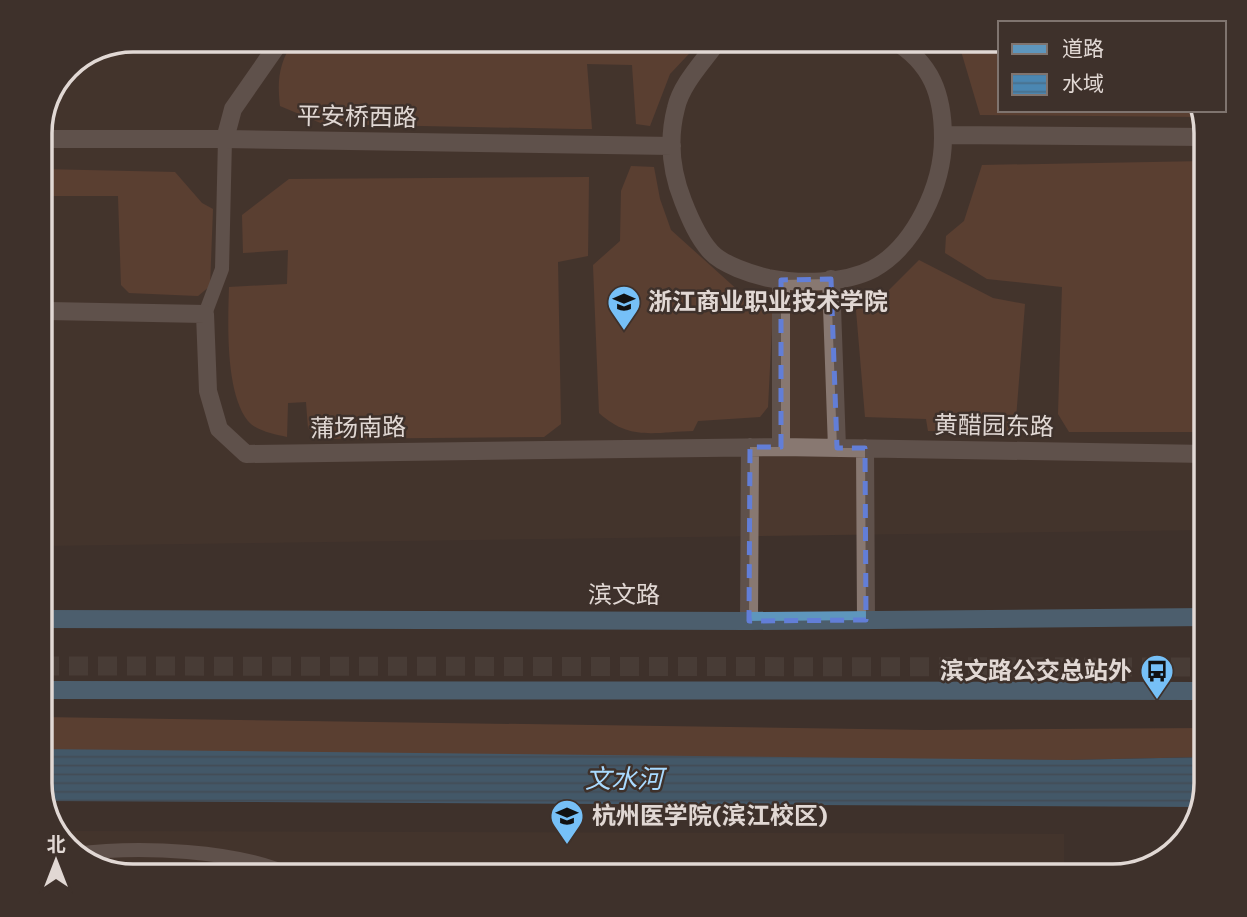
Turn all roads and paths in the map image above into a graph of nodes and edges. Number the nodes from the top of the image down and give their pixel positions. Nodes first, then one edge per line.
1 (273, 52) edge
2 (711, 52) edge
3 (910, 52) edge
4 (943, 135) junction
5 (1194, 137) edge
6 (53, 139) edge
7 (225, 139) junction
8 (672, 146) junction
9 (831, 279) junction
10 (782, 280) junction
11 (53, 311) edge
12 (205, 314) junction
13 (750, 447) junction
14 (781, 447) junction
15 (837, 448) junction
16 (866, 448) junction
17 (1194, 454) edge
18 (1194, 617) edge
19 (53, 619) edge
20 (866, 620) junction
21 (749, 621) junction
22 (53, 690) edge
23 (1194, 691) edge
24 (91, 851) edge
25 (250, 864) edge

1 - 7 street
2 - 8 street
3 - 4 street
4 - 5 street
4 - 9 street
6 - 7 street, 平安桥西路
7 - 8 street, 平安桥西路
7 - 12 lane
8 - 10 street
9 - 10 street
9 - 15 street
10 - 14 street
11 - 12 street
12 - 13 street, 蒲场南路
13 - 14 street, 蒲场南路
13 - 21 street
14 - 15 street, 黄醋园东路
15 - 16 street, 黄醋园东路
16 - 17 street, 黄醋园东路
16 - 20 street
18 - 20 main road, 滨文路
19 - 21 main road, 滨文路
20 - 21 main road, 滨文路
22 - 23 main road
24 - 25 lane

